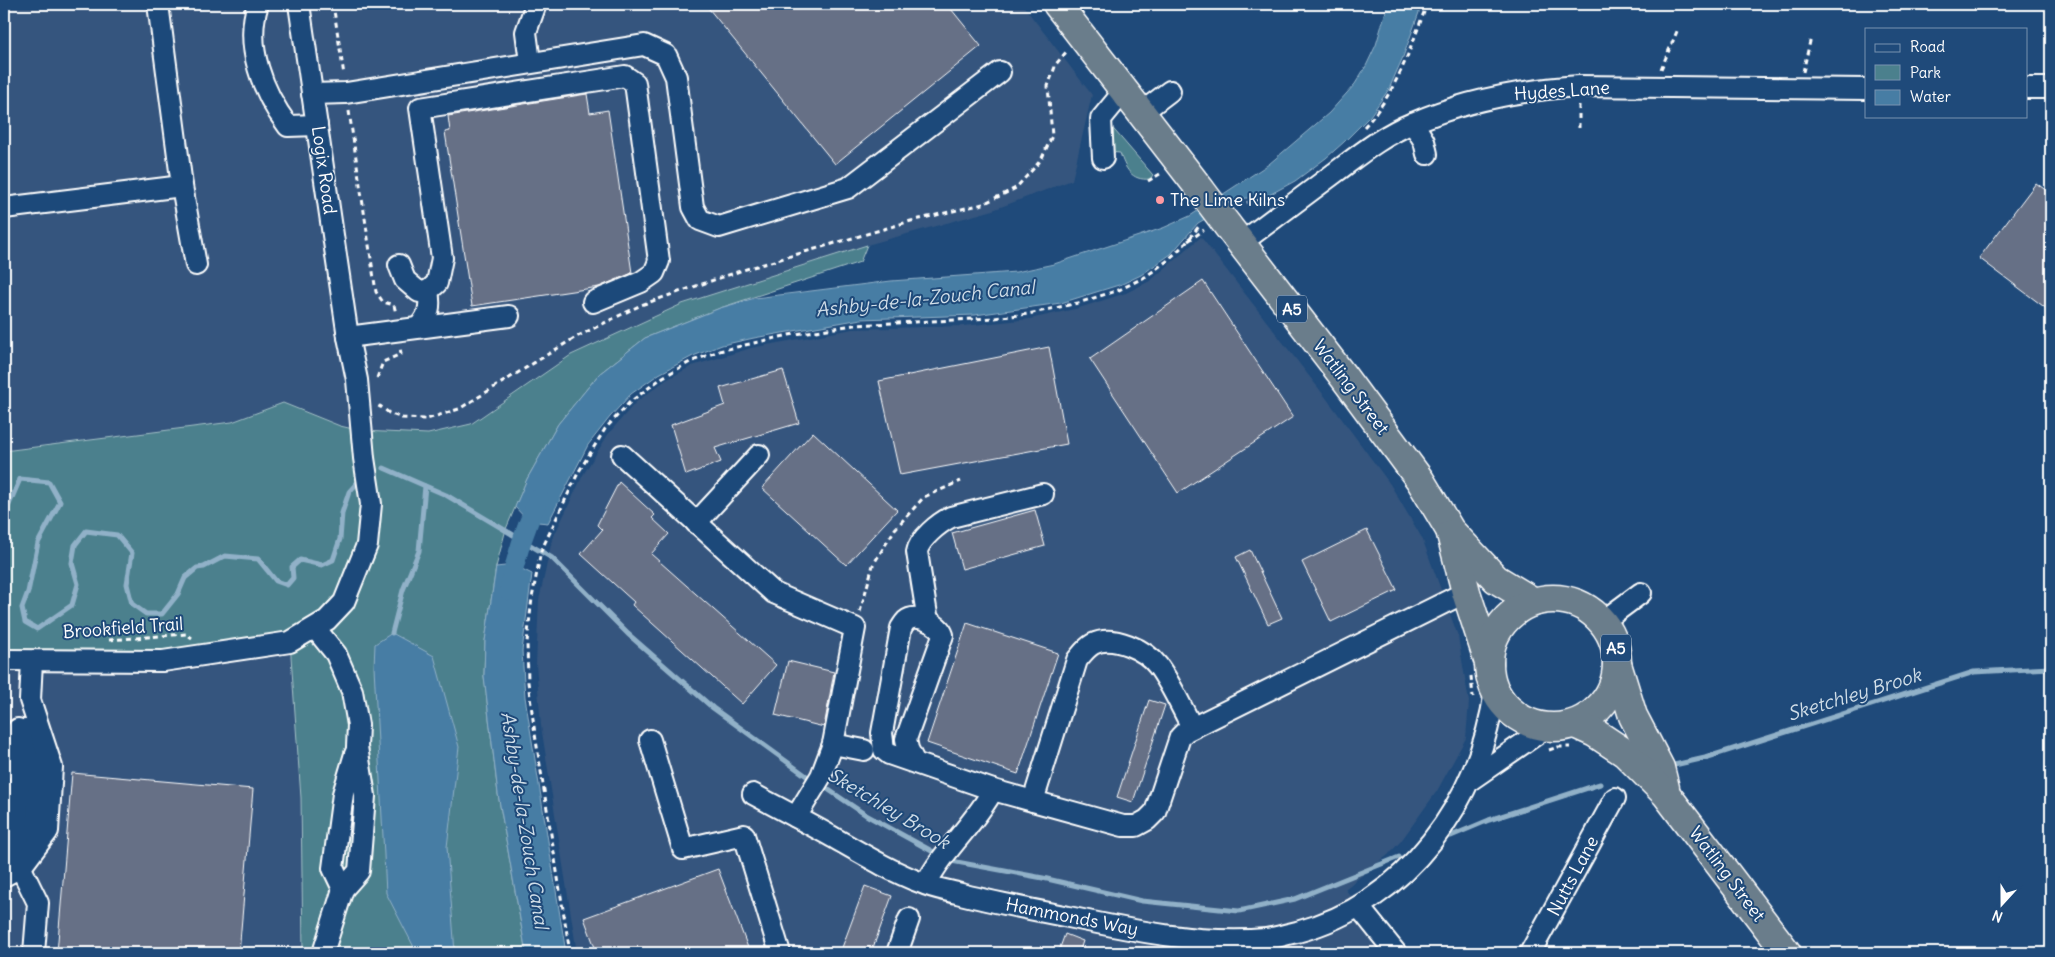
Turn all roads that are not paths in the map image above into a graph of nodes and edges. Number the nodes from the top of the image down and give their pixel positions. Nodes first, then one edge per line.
1 (158, 4) edge
2 (258, 4) edge
3 (299, 4) edge
4 (536, 4) edge
5 (1057, 4) edge
6 (530, 62) junction
7 (1000, 72) dead end
8 (2028, 88) edge
9 (2051, 88) edge
10 (1865, 89) edge
11 (1124, 90) junction
12 (1170, 91) dead end
13 (312, 94) junction
14 (1142, 113) junction
15 (1412, 123) junction
16 (317, 125) junction
17 (1427, 154) dead end
18 (1103, 158) dead end
19 (182, 186) junction
20 (4, 208) edge
21 (1221, 226) junction
22 (196, 265) dead end
23 (399, 266) dead end
24 (428, 291) junction
25 (593, 302) dead end
26 (508, 316) dead end
27 (419, 327) junction
28 (348, 337) junction
29 (622, 455) dead end
30 (759, 455) dead end
31 (1043, 494) dead end
32 (696, 523) junction
33 (1450, 530) junction
34 (1466, 592) junction
35 (1641, 593) dead end
36 (1534, 602) junction
37 (928, 621) junction
38 (1602, 622) junction
39 (315, 628) junction
40 (4, 660) edge
41 (32, 661) junction
42 (1617, 664) junction
43 (1492, 678) junction
44 (30, 700) junction
45 (1575, 724) junction
46 (1192, 727) junction
47 (1547, 727) junction
48 (650, 740) dead end
49 (833, 744) junction
50 (864, 750) dead end
51 (915, 763) junction
52 (4, 769) edge
53 (1469, 781) junction
54 (992, 790) junction
55 (753, 794) dead end
56 (1666, 794) junction
57 (1615, 798) dead end
58 (1033, 801) junction
59 (800, 811) junction
60 (4, 835) edge
61 (12, 872) edge
62 (929, 877) junction
63 (1359, 907) junction
64 (909, 919) dead end
65 (34, 953) edge
66 (323, 953) edge
67 (780, 953) edge
68 (897, 953) edge
69 (1396, 953) edge
70 (1530, 953) edge
71 (1787, 953) edge

1 - 19 street
2 - 16 street
3 - 13 street, Logix Road
4 - 6 street
5 - 11 highway, A5
6 - 7 street
6 - 13 street
8 - 9 street
10 - 15 street, Hydes Lane
11 - 14 highway, A5
11 - 18 street
12 - 14 street
13 - 16 street, Logix Road
14 - 21 highway, A5, bridge
15 - 17 street
15 - 21 street, Hydes Lane
16 - 28 street, Logix Road
19 - 20 street
19 - 22 street
21 - 33 highway, Watling Street / A5
23 - 24 street
24 - 25 street
24 - 27 street
26 - 27 street
27 - 28 street
28 - 39 street, Logix Road
29 - 32 street
30 - 32 street
31 - 37 street
32 - 49 street
33 - 34 highway, Watling Street / A5
33 - 36 highway, Watling Street / A5
34 - 43 highway, Watling Street / A5
34 - 46 street
35 - 38 street
36 - 38 highway, A5
36 - 43 highway, A5
37 - 51 street
37 - 51 street
38 - 42 highway, A5
39 - 41 street, Logix Road
39 - 66 street
40 - 41 street, Logix Road
41 - 44 street
42 - 45 highway, A5
42 - 56 highway, Watling Street / A5
43 - 47 highway, A5
43 - 53 street, Hammonds Way
44 - 52 street
44 - 61 street
45 - 47 highway, A5
45 - 56 highway, Watling Street / A5
46 - 58 street
46 - 58 street
47 - 53 street, Hammonds Way
48 - 67 street
49 - 50 street
49 - 59 street
51 - 54 street
53 - 63 street, Hammonds Way
54 - 58 street
54 - 62 street
55 - 59 street, Hammonds Way
56 - 71 highway, Watling Street / A5
57 - 70 street, Nutts Lane
59 - 62 street, Hammonds Way
60 - 61 street
61 - 65 street
62 - 63 street, Hammonds Way
63 - 69 street
64 - 68 street

